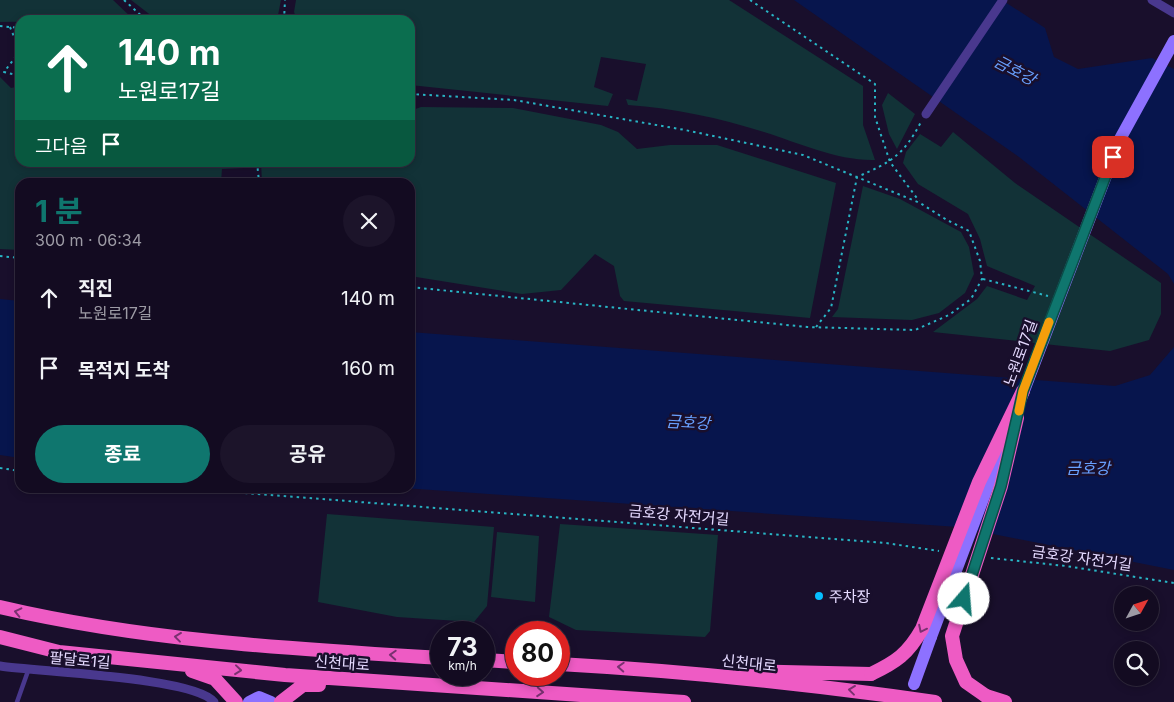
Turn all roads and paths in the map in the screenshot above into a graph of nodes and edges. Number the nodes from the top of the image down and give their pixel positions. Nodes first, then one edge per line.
1 (124, 0) edge
2 (285, 0) edge
3 (750, 0) edge
4 (1003, 0) edge
5 (1152, 0) edge
6 (1174, 13) edge
7 (140, 15) edge
8 (284, 15) edge
9 (0, 26) edge
10 (10, 27) junction
11 (15, 28) edge
12 (15, 38) edge
13 (1174, 41) edge
14 (15, 57) edge
15 (15, 75) edge
16 (415, 94) edge
17 (926, 114) joint
18 (890, 162) junction
19 (857, 177) junction
20 (920, 203) junction
21 (0, 256) edge
22 (15, 258) edge
23 (982, 279) junction
24 (415, 287) edge
25 (1058, 298) junction
26 (816, 327) junction
27 (1023, 391) junction
28 (0, 468) edge
29 (15, 470) edge
30 (244, 493) edge
31 (946, 552) dead end
32 (988, 558) dead end
33 (1174, 583) edge
34 (0, 607) edge
35 (0, 637) edge
36 (430, 657) edge
37 (570, 665) edge
38 (0, 666) edge
39 (647, 669) junction
40 (28, 670) junction
41 (914, 684) dead end
42 (463, 687) junction
43 (17, 702) edge
44 (214, 702) edge
45 (236, 702) edge
46 (281, 702) edge
47 (684, 702) edge
48 (935, 702) edge
49 (1005, 702) edge

1 - 7 path
2 - 8 path
3 - 18 path
4 - 17 street
5 - 6 street
9 - 10 path
10 - 11 path
10 - 12 path
13 - 25 main road, 노원로17길, bridge
14 - 15 path
16 - 19 path
17 - 18 path
18 - 19 path
18 - 20 path
19 - 20 path
19 - 26 path
20 - 23 path
21 - 22 path
23 - 25 path
23 - 26 path
24 - 26 path
25 - 27 main road, 노원로17길, bridge
27 -> 39 highway, bridge
27 - 41 main road, 노원로17길, bridge
27 - 49 highway, bridge
28 - 29 path
30 - 31 path, 금호강 자전거길
32 - 33 path, 금호강 자전거길
36 -> 34 highway, 신천대로
35 -> 42 highway, 신천대로
35 - 45 highway
39 -> 37 highway, 신천대로
38 - 40 street, 팔달로1길
48 -> 39 highway, 신천대로
40 - 43 lane
40 - 44 street, 팔달로1길
42 - 46 highway
42 -> 47 highway, 신천대로

